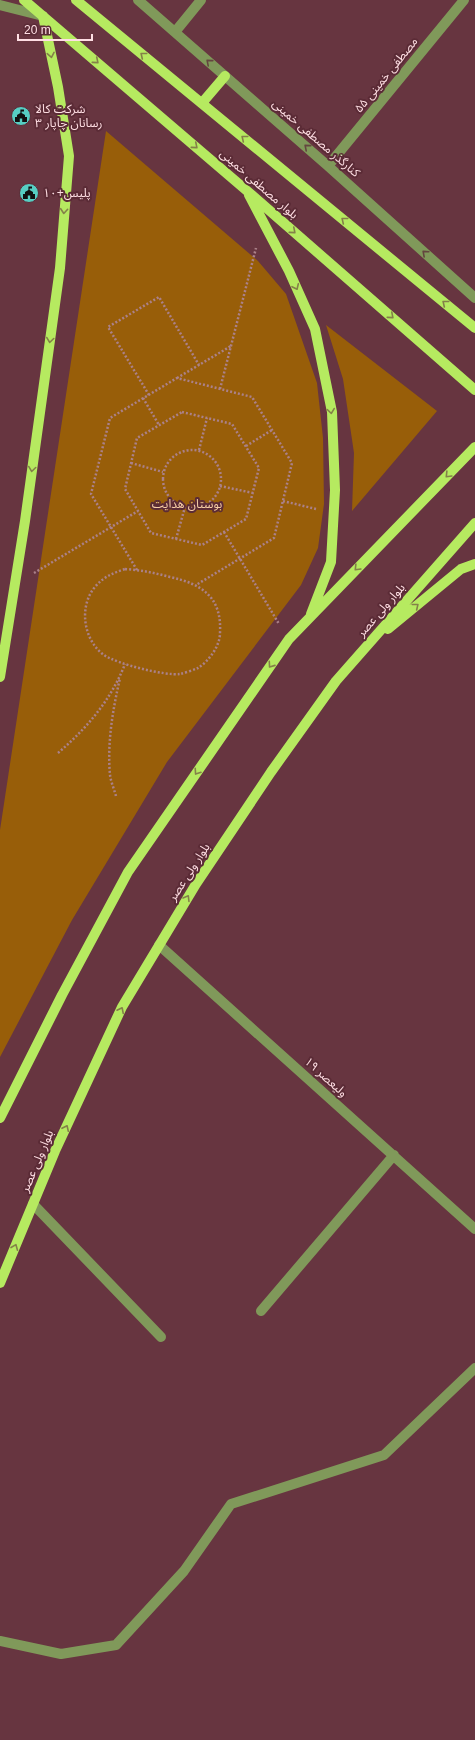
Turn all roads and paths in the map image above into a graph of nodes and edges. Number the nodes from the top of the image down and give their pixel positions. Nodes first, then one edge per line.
1 (24, 0) edge
2 (76, 0) edge
3 (138, 0) edge
4 (201, 0) edge
5 (464, 0) edge
6 (0, 5) edge
7 (43, 16) junction
8 (175, 32) junction
9 (225, 76) junction
10 (202, 103) junction
11 (328, 166) junction
12 (246, 190) junction
13 (262, 221) junction
14 (475, 298) edge
15 (475, 328) edge
16 (231, 346) junction
17 (199, 365) junction
18 (177, 378) junction
19 (220, 389) junction
20 (475, 390) edge
21 (149, 395) junction
22 (143, 398) junction
23 (207, 418) junction
24 (159, 425) junction
25 (272, 430) junction
26 (246, 446) junction
27 (475, 447) edge
28 (199, 450) junction
29 (131, 463) junction
30 (163, 472) junction
31 (220, 486) junction
32 (253, 493) junction
33 (283, 501) junction
34 (185, 507) junction
35 (138, 511) junction
36 (334, 513) junction
37 (475, 523) edge
38 (111, 527) junction
39 (224, 532) junction
40 (176, 539) junction
41 (240, 559) junction
42 (475, 564) edge
43 (137, 570) junction
44 (15, 585) junction
45 (196, 585) junction
46 (309, 618) junction
47 (289, 640) junction
48 (364, 648) junction
49 (125, 664) junction
50 (0, 677) edge
51 (120, 678) junction
52 (58, 753) dead end
53 (116, 796) dead end
54 (159, 945) junction
55 (0, 1118) edge
56 (394, 1155) junction
57 (33, 1204) junction
58 (475, 1229) edge
59 (0, 1283) edge
60 (261, 1311) dead end
61 (161, 1337) dead end
62 (475, 1368) edge
63 (0, 1642) edge

1 - 7 main road, بلوار مصطفی خمینی
10 -> 2 main road, بلوار مصطفی خمینی
3 - 8 street, کنارگذر مصطفی خمینی
4 - 8 street
5 - 11 street, مصطفی خمینی ۵۵
6 - 7 street
7 -> 12 main road, بلوار مصطفی خمینی
7 -> 44 main road
9 -> 8 street, کنارگذر مصطفی خمینی
9 - 10 main road
11 -> 9 street, کنارگذر مصطفی خمینی
15 -> 10 main road, بلوار مصطفی خمینی
14 -> 11 street, کنارگذر مصطفی خمینی
12 - 13 main road
12 -> 20 main road, بلوار مصطفی خمینی
13 - 16 path
13 -> 36 main road
16 - 17 path
16 - 19 path
17 - 18 path
17 - 21 path
18 - 19 path
18 - 21 path
19 - 25 path
21 - 22 path
22 - 24 path
22 - 38 path
23 - 24 path
23 - 26 path
23 - 28 path
24 - 29 path
25 - 26 path
25 - 33 path
26 - 32 path
27 -> 46 main road
28 - 30 path
28 - 31 path
29 - 30 path
29 - 35 path
30 - 34 path
31 - 32 path
31 - 34 path
32 - 39 path
33 - 36 path
33 - 41 path
34 - 40 path
35 - 38 path
35 - 40 path
36 - 46 main road
37 - 48 main road, بلوار ولی عصر
38 - 43 path
38 - 44 path
39 - 40 path
39 - 41 path
41 - 45 path
41 - 47 path
48 -> 42 main road
43 - 45 path
43 - 49 path
44 - 50 main road
45 - 49 path
46 - 47 main road
47 -> 55 main road
54 -> 48 main road, بلوار ولی عصر
49 - 51 path
51 - 52 path
51 - 53 path
54 - 56 street, ولیعصر ۱۹
57 -> 54 main road, بلوار ولی عصر
56 - 58 street, ولیعصر ۱۹
56 - 60 street
59 -> 57 main road, بلوار ولی عصر
57 - 61 street
62 - 63 street

